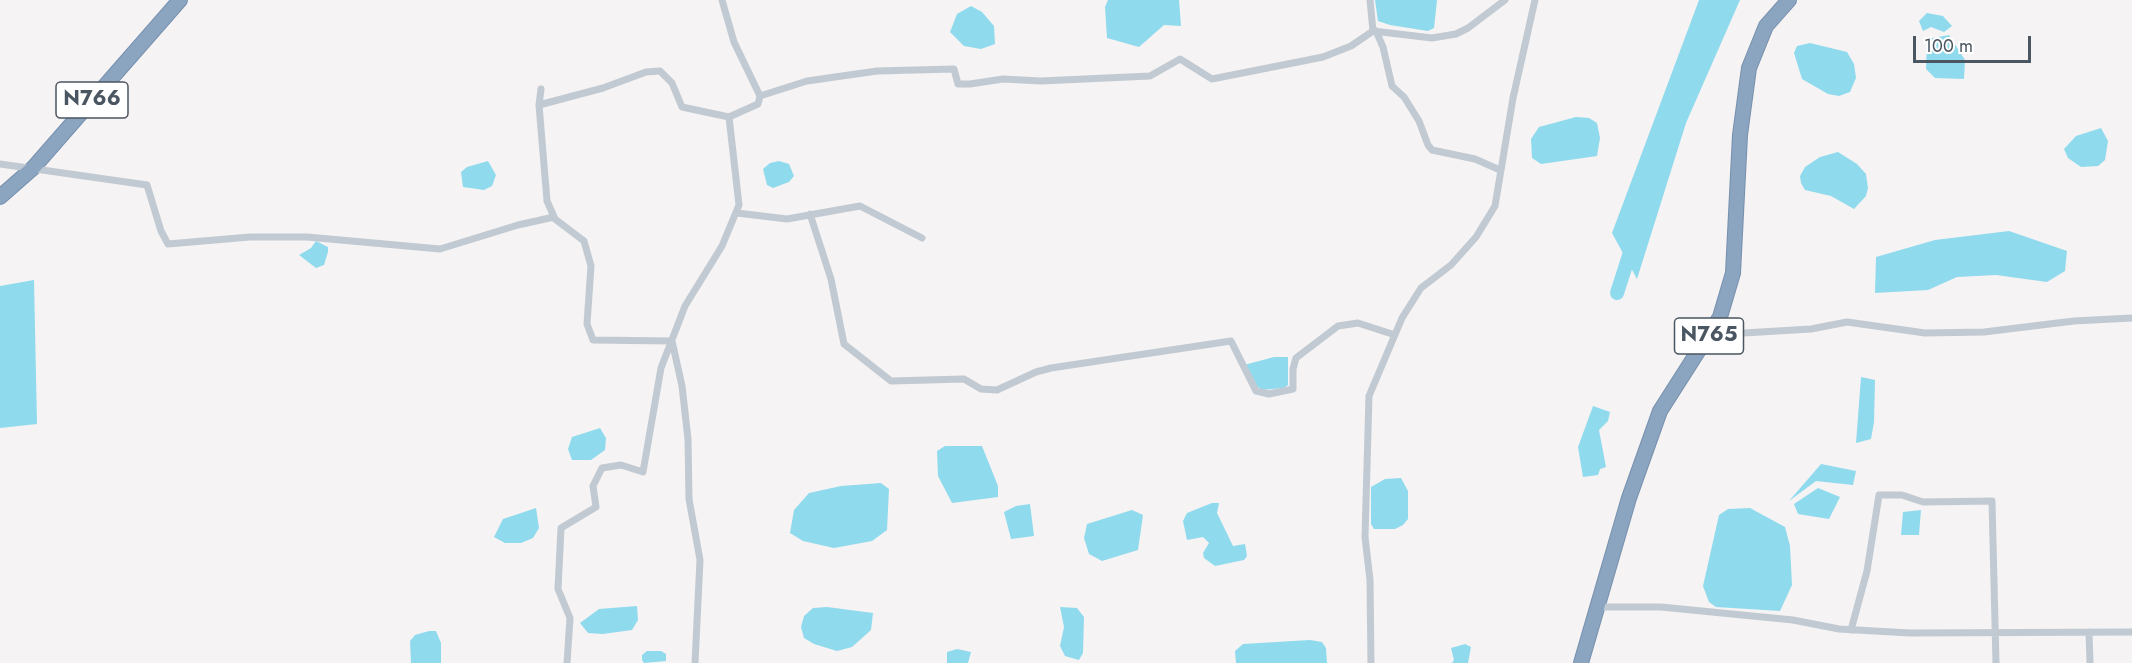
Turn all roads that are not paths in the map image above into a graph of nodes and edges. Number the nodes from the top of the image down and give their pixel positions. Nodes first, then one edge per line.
1 (180, 0) edge
2 (722, 0) edge
3 (1370, 0) edge
4 (1505, 0) edge
5 (1535, 0) edge
6 (1790, 0) edge
7 (1374, 31) junction
8 (541, 89) dead end
9 (760, 96) junction
10 (539, 105) junction
11 (729, 117) junction
12 (0, 164) edge
13 (33, 168) junction
14 (1500, 170) junction
15 (0, 197) edge
16 (737, 213) junction
17 (810, 214) junction
18 (554, 217) junction
19 (922, 238) dead end
20 (2132, 318) edge
21 (1395, 335) junction
22 (1710, 335) junction
23 (672, 341) junction
24 (1598, 607) junction
25 (1851, 630) junction
26 (2089, 632) junction
27 (2132, 632) edge
28 (1995, 633) junction
29 (567, 663) edge
30 (695, 663) edge
31 (1371, 663) edge
32 (1581, 663) edge
33 (1996, 663) edge
34 (2090, 663) edge

1 - 13 highway, N766
2 - 9 street
3 - 7 street
4 - 7 street
5 - 14 street
6 - 22 highway, N765
7 - 9 street
7 - 14 street
8 - 10 street
9 - 11 street
10 - 11 street
10 - 18 street
11 - 16 street
12 - 13 street
13 - 15 highway, N766
13 - 18 street
14 - 21 street
16 - 17 street
16 - 23 street
17 - 19 street
17 - 21 street
18 - 23 street
20 - 22 street
21 - 31 street
22 - 24 highway, N765
23 - 29 street
23 - 30 street
24 - 25 street
24 - 32 highway, N765
25 - 28 street
25 - 28 street
26 - 27 street
26 - 28 street
26 - 34 street
28 - 33 street

